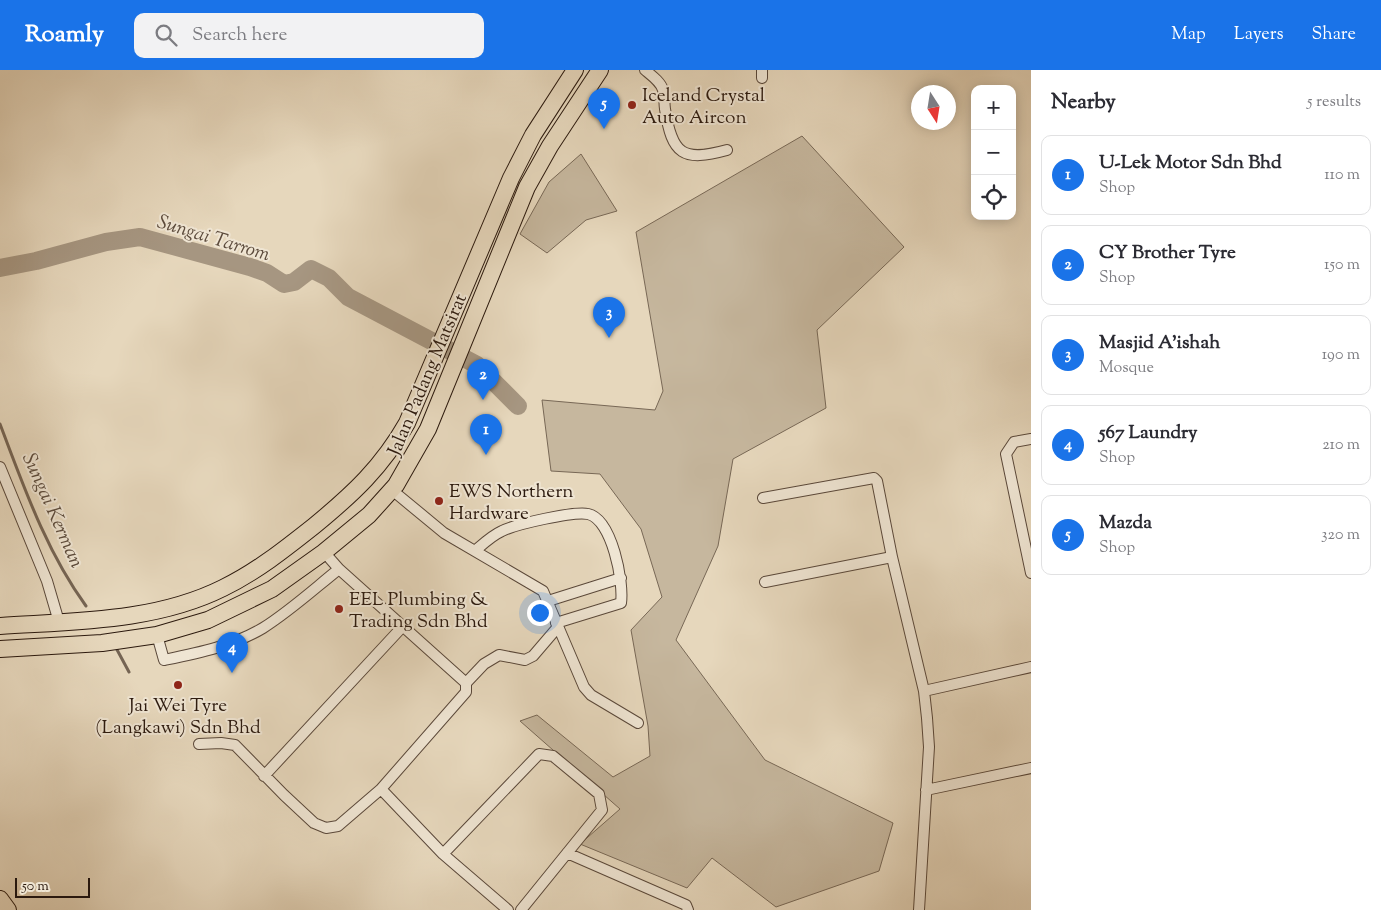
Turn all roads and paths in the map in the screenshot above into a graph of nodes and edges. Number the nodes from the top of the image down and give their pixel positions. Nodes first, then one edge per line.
1 (575, 70) edge
2 (600, 70) edge
3 (645, 70) edge
4 (727, 150) dead end
5 (1031, 439) edge
6 (0, 467) edge
7 (392, 490) junction
8 (763, 498) dead end
9 (1029, 550) edge
10 (324, 552) junction
11 (475, 552) junction
12 (892, 557) junction
13 (339, 568) junction
14 (1031, 572) edge
15 (621, 578) junction
16 (765, 582) dead end
17 (548, 601) junction
18 (59, 622) junction
19 (30, 624) junction
20 (404, 625) junction
21 (556, 625) junction
22 (0, 626) edge
23 (157, 635) junction
24 (32, 648) junction
25 (0, 649) edge
26 (1031, 668) edge
27 (466, 683) junction
28 (924, 691) junction
29 (638, 723) dead end
30 (199, 744) dead end
31 (1031, 768) edge
32 (264, 776) junction
33 (381, 789) junction
34 (926, 790) junction
35 (567, 853) junction
36 (444, 854) junction
37 (0, 899) edge
38 (8, 910) edge
39 (508, 910) edge
40 (520, 910) edge
41 (688, 910) edge
42 (919, 910) edge

1 - 18 main road, Jalan Padang Matsirat
2 - 7 main road, Jalan Padang Matsirat
3 - 4 street
5 - 9 street
6 - 18 street
7 - 10 main road, Jalan Padang Matsirat
7 - 11 street
8 - 12 street
9 - 14 street
10 - 13 street
10 - 23 main road, Jalan Padang Matsirat
11 - 15 street
11 - 17 street
12 - 16 street
12 - 28 street
13 - 20 street
13 - 23 street
15 - 17 street
15 - 21 street
17 - 21 street
18 - 19 main road, Jalan Padang Matsirat
19 - 22 main road, Jalan Padang Matsirat
19 - 24 main road
20 - 27 street
20 - 32 street
21 - 27 street
21 - 29 street
23 - 24 main road, Jalan Padang Matsirat
24 - 25 main road, Jalan Padang Matsirat
26 - 28 street
27 - 33 street
28 - 34 street
30 - 32 street
31 - 34 street
32 - 33 street
33 - 36 street
34 - 42 street
35 - 36 street
35 - 40 street
35 - 41 street
36 - 39 street
37 - 38 main road

